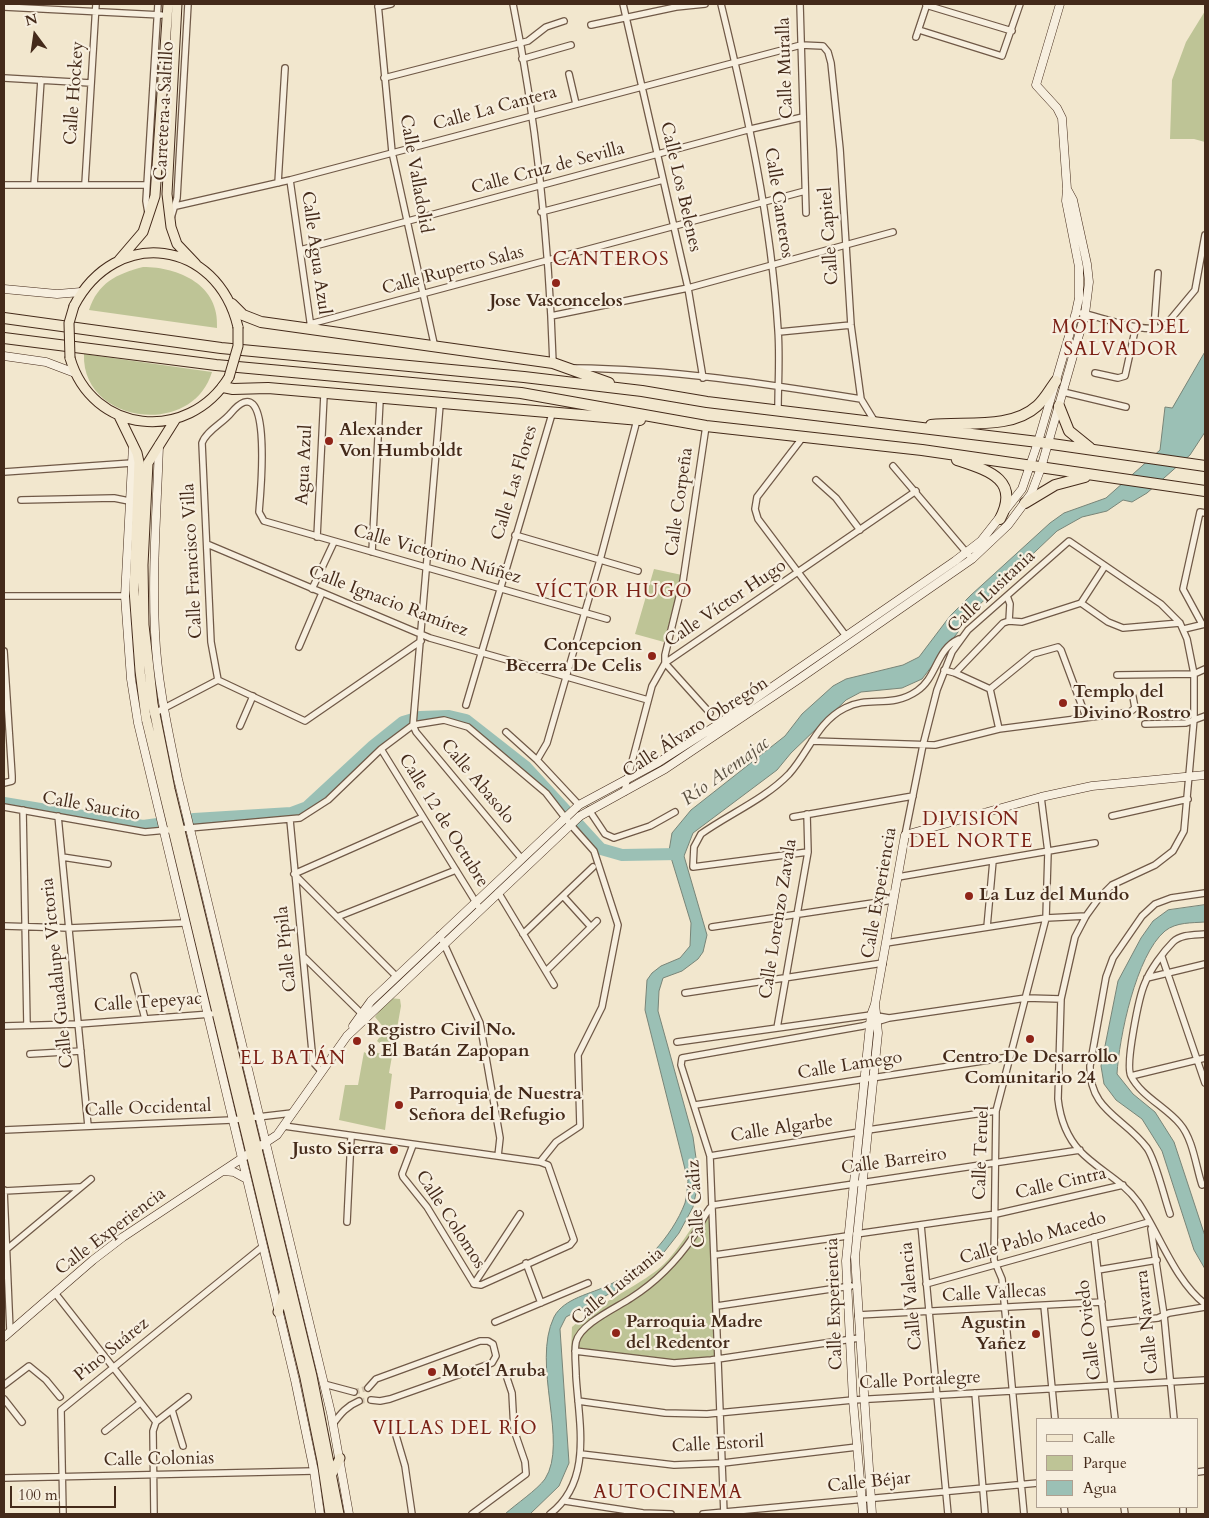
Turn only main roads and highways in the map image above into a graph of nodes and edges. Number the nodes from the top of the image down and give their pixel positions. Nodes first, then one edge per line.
1 (168, 4) edge
2 (177, 4) edge
3 (167, 16) junction
4 (152, 114) road end
5 (160, 123) junction
6 (119, 260) junction
7 (196, 264) junction
8 (232, 304) junction
9 (4, 318) edge
10 (4, 338) edge
11 (1056, 381) road end
12 (223, 387) junction
13 (642, 391) junction
14 (1059, 406) road end
15 (119, 416) junction
16 (175, 420) junction
17 (676, 421) junction
18 (916, 428) junction
19 (922, 450) junction
20 (1093, 450) junction
21 (1205, 466) edge
22 (1096, 476) junction
23 (1205, 491) edge
24 (1025, 503) road end
25 (1000, 519) road end
26 (146, 718) junction
27 (176, 829) junction
28 (255, 1151) junction
29 (284, 1293) junction
30 (278, 1312) road end
31 (340, 1458) road end
32 (332, 1474) junction
33 (330, 1514) edge
34 (338, 1514) edge

1 - 3 main road, Carretera a Saltillo
2 - 3 main road, Carretera a Saltillo
3 - 5 main road, Carretera a Saltillo
3 - 7 main road, Carretera a Saltillo
4 - 5 main road
5 - 6 main road, Carretera a Saltillo
6 - 7 main road
6 - 15 main road, bridge
7 - 8 main road
8 - 12 main road, bridge
8 - 13 highway
9 - 13 highway
10 - 17 highway
11 - 18 highway
12 - 16 main road
12 - 17 highway
13 - 18 highway
14 - 20 highway
15 - 16 main road
15 - 26 main road
16 - 26 main road
17 - 19 highway
18 - 20 highway
19 - 22 highway
19 - 25 highway
20 - 21 highway
22 - 23 highway
22 - 24 highway
26 - 27 main road
26 - 27 main road
27 - 28 main road
28 - 29 main road
28 - 32 main road
29 - 30 main road
29 - 33 main road
31 - 32 main road
32 - 34 main road

